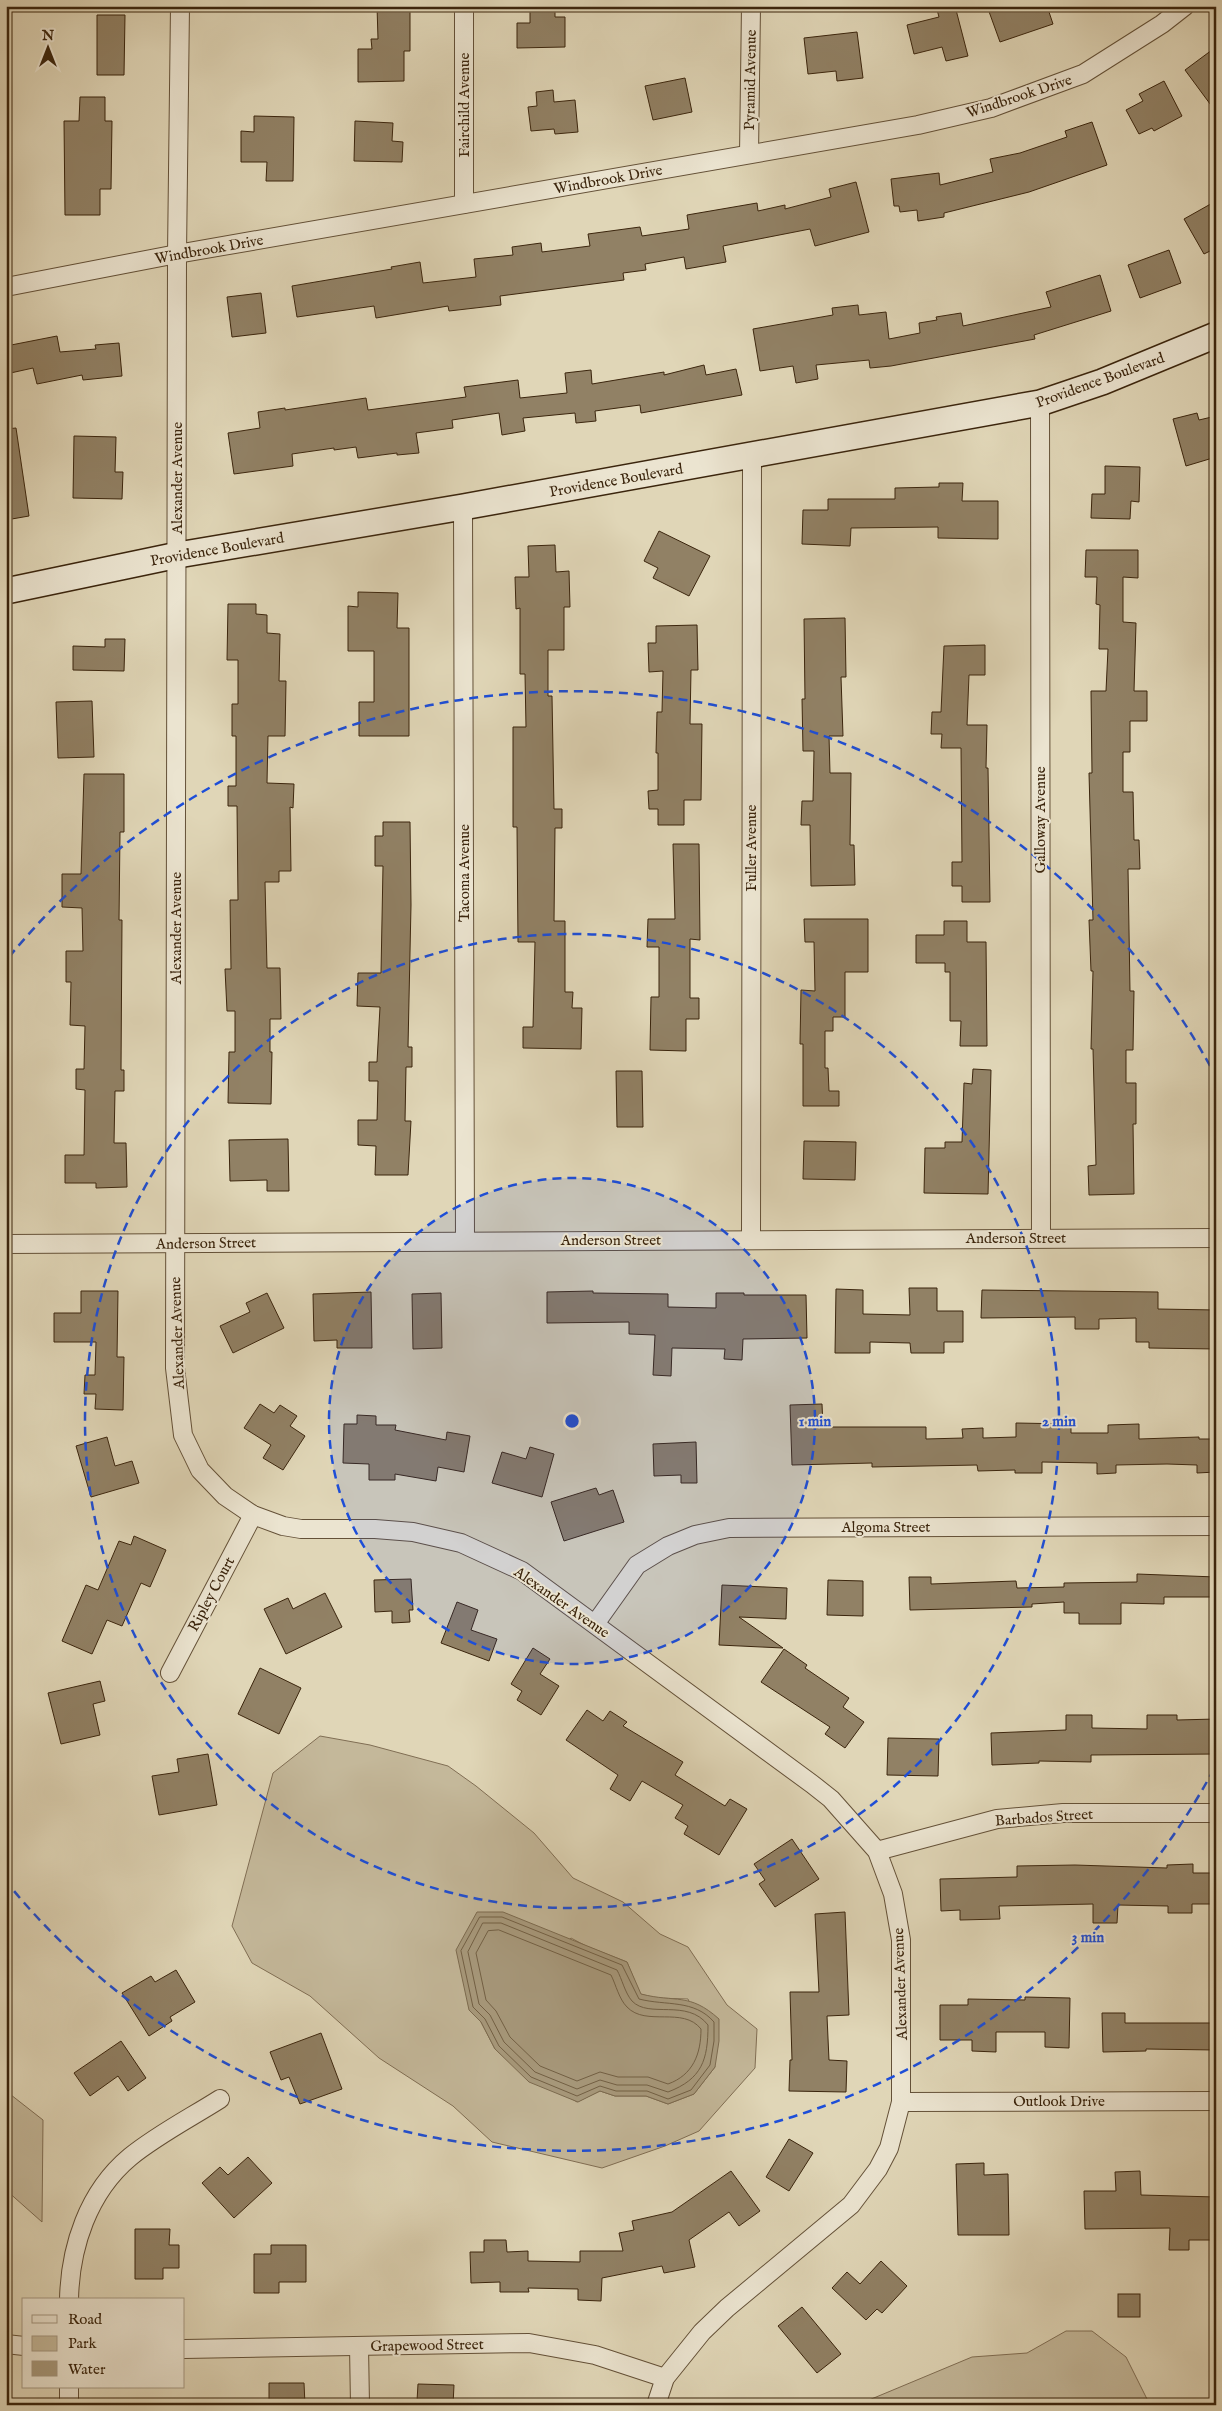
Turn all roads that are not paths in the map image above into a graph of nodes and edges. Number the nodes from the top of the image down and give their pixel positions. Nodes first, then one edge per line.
1 (180, 6) edge
2 (464, 6) edge
3 (751, 6) edge
4 (1185, 6) edge
5 (748, 154) junction
6 (464, 204) junction
7 (177, 254) junction
8 (6, 287) edge
9 (1216, 335) edge
10 (1040, 403) junction
11 (752, 455) junction
12 (463, 507) junction
13 (178, 555) junction
14 (6, 591) edge
15 (1041, 1238) junction
16 (1216, 1238) edge
17 (465, 1240) junction
18 (751, 1240) junction
19 (6, 1244) edge
20 (175, 1244) junction
21 (253, 1514) junction
22 (1216, 1526) edge
23 (595, 1624) junction
24 (170, 1673) dead end
25 (1216, 1813) edge
26 (877, 1851) junction
27 (220, 2099) dead end
28 (1216, 2101) edge
29 (902, 2102) junction
30 (69, 2298) edge
31 (6, 2344) edge
32 (22, 2346) edge
33 (359, 2346) junction
34 (185, 2349) edge
35 (665, 2378) junction
36 (69, 2388) edge
37 (69, 2405) edge
38 (360, 2405) edge
39 (656, 2405) edge

1 - 7 street, Alexander Avenue
2 - 6 street, Fairchild Avenue
3 - 5 street, Pyramid Avenue
4 - 5 street, Windbrook Drive
5 - 6 street, Windbrook Drive
6 - 7 street, Windbrook Drive
7 - 8 street, Windbrook Drive
7 - 13 street, Alexander Avenue
9 - 10 main road, Providence Boulevard
10 - 11 main road, Providence Boulevard
10 - 15 street, Galloway Avenue
11 - 12 main road, Providence Boulevard
11 - 18 street, Fuller Avenue
12 - 13 main road, Providence Boulevard
12 - 17 street, Tacoma Avenue
13 - 14 main road, Providence Boulevard
13 - 20 street, Alexander Avenue
15 - 16 street, Anderson Street
15 - 18 street, Anderson Street
17 - 18 street, Anderson Street
17 - 20 street, Anderson Street
19 - 20 street, Anderson Street
20 - 21 street, Alexander Avenue
21 - 23 street, Alexander Avenue
21 - 24 street, Ripley Court
22 - 23 street, Algoma Street
23 - 26 street, Alexander Avenue
25 - 26 street, Barbados Street
26 - 29 street, Alexander Avenue
27 - 30 street
28 - 29 street, Outlook Drive
29 - 35 street, Alexander Avenue
31 - 32 street
33 - 34 street, Grapewood Street
33 - 35 street, Grapewood Street
33 - 38 street
35 - 39 street, Alexander Avenue
36 - 37 street

